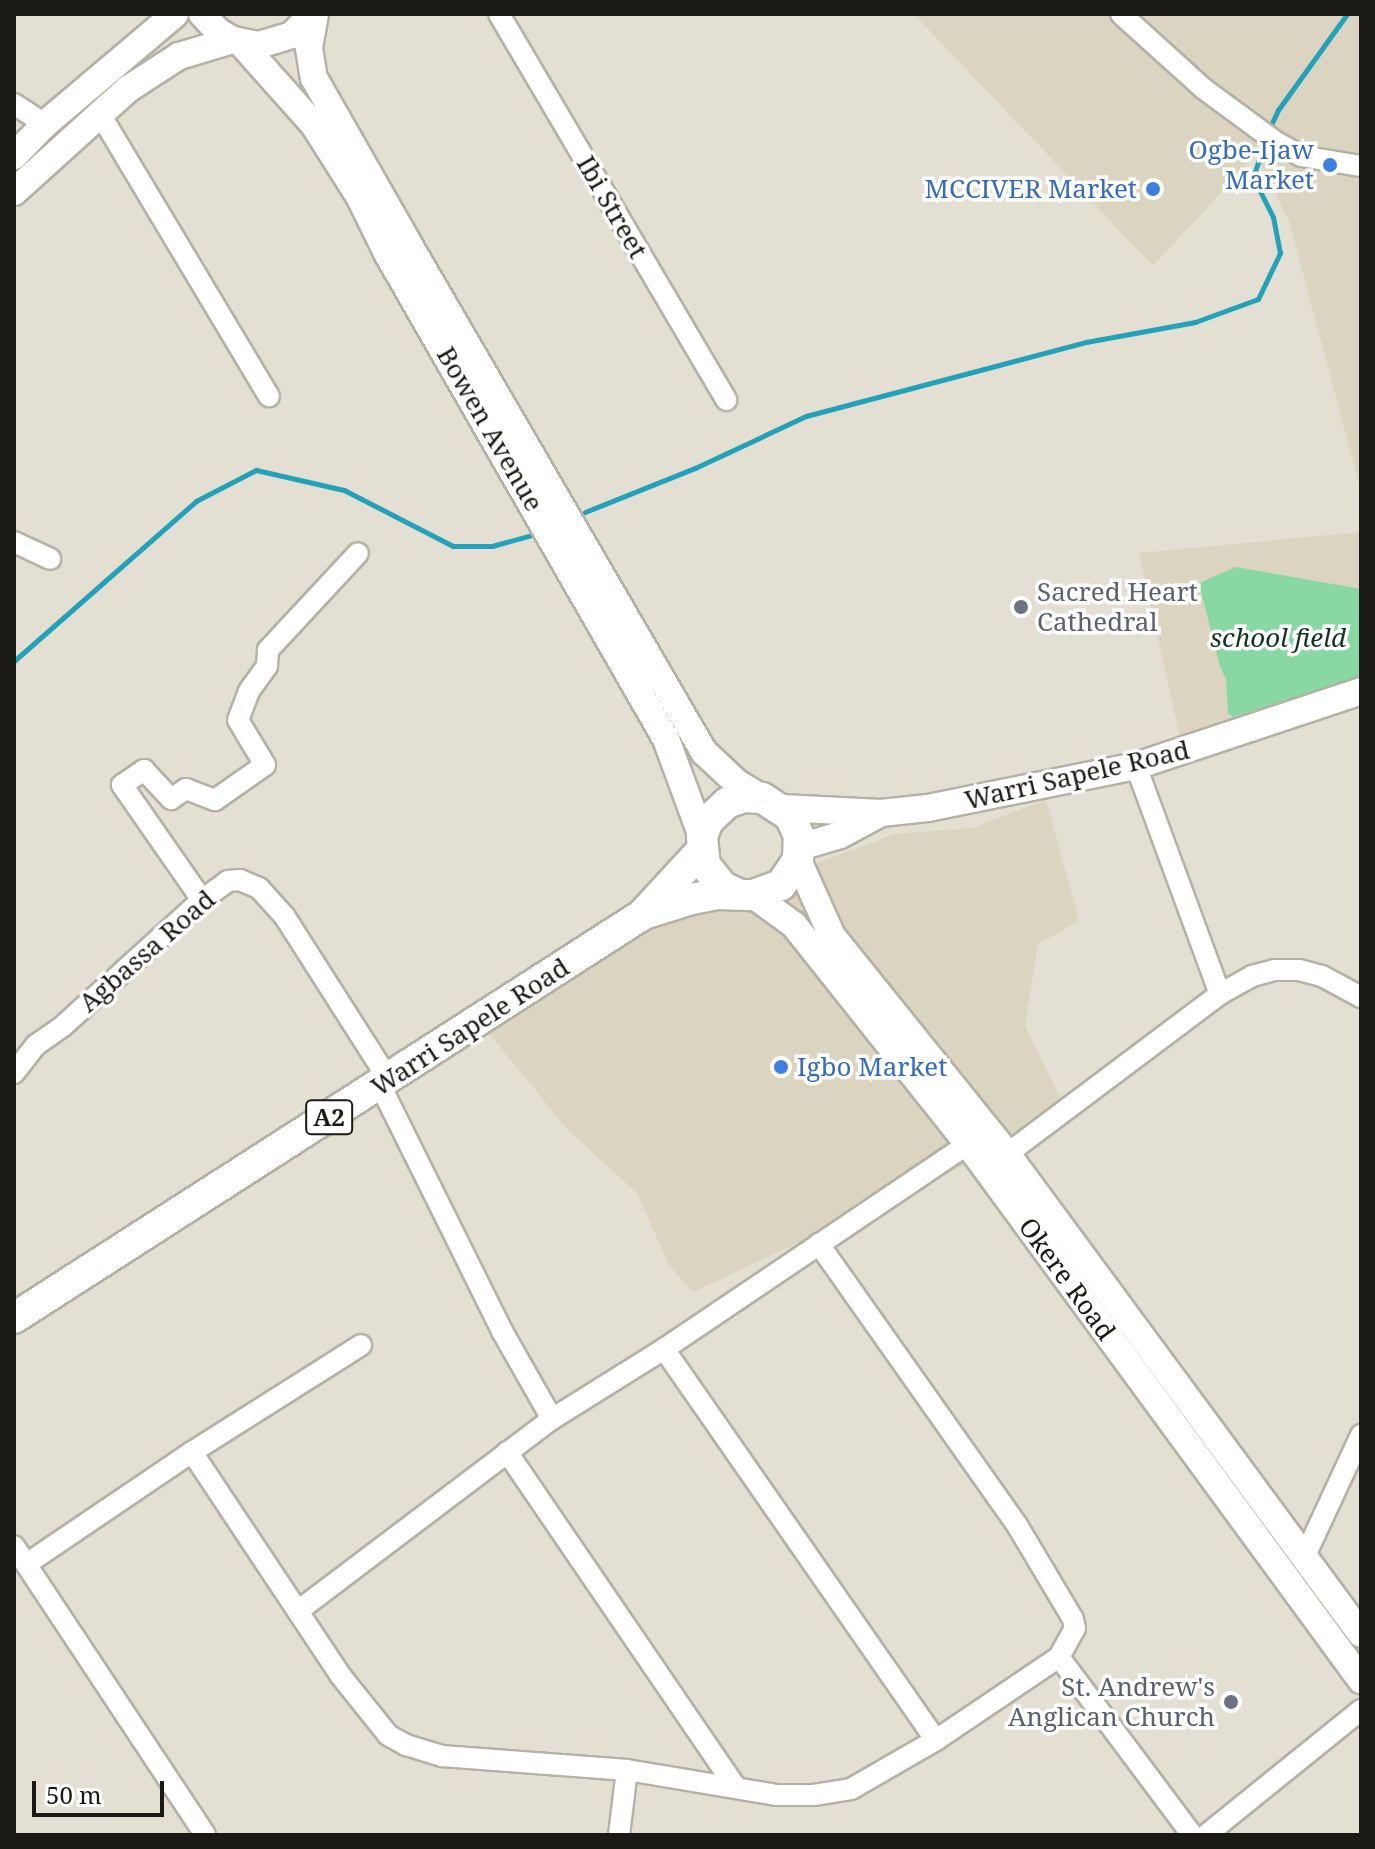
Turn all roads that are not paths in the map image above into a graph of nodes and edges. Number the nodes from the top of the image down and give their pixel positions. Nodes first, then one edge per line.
1 (175, 14) edge
2 (202, 14) edge
3 (314, 14) edge
4 (499, 14) edge
5 (1121, 14) edge
6 (237, 42) junction
7 (14, 104) edge
8 (100, 114) junction
9 (45, 124) junction
10 (14, 156) edge
11 (1361, 166) edge
12 (14, 192) edge
13 (269, 396) dead end
14 (726, 400) dead end
15 (14, 542) edge
16 (358, 553) dead end
17 (50, 559) dead end
18 (1361, 691) edge
19 (1136, 766) junction
20 (772, 803) junction
21 (881, 813) junction
22 (702, 844) junction
23 (799, 853) junction
24 (745, 894) junction
25 (202, 900) junction
26 (642, 915) junction
27 (1220, 994) junction
28 (1361, 997) edge
29 (14, 1073) edge
30 (385, 1082) junction
31 (968, 1144) junction
32 (1007, 1154) junction
33 (819, 1244) junction
34 (14, 1318) edge
35 (361, 1345) dead end
36 (664, 1349) junction
37 (552, 1419) junction
38 (1361, 1435) edge
39 (192, 1452) junction
40 (507, 1452) junction
41 (19, 1553) edge
42 (1304, 1558) junction
43 (298, 1611) junction
44 (1361, 1634) edge
45 (1059, 1657) junction
46 (1361, 1680) edge
47 (1361, 1710) edge
48 (936, 1740) junction
49 (627, 1770) junction
50 (734, 1785) junction
51 (1234, 1827) edge
52 (205, 1835) edge
53 (619, 1835) edge
54 (1192, 1835) edge
55 (1206, 1835) edge

1 - 9 main road
2 - 6 main road, Bowen Avenue
3 - 6 main road
3 - 20 main road, Bowen Avenue
4 - 14 street, Ibi Street
5 - 11 street
6 - 8 main road
6 - 22 main road, Bowen Avenue
7 - 9 street
8 - 12 main road
8 - 13 street
9 - 10 main road
15 - 17 street
16 - 25 street
18 - 19 main road, Warri Sapele Road
19 - 21 main road, Warri Sapele Road
19 - 27 street
20 - 21 main road
20 - 22 highway
20 - 23 highway
21 - 23 main road
22 - 24 highway
22 - 26 highway, Warri Sapele Road / A2
23 - 24 highway
23 - 32 main road, Okere Road
24 - 26 highway, Warri Sapele Road / A2
24 - 31 main road, Okere Road
25 - 29 street, Agbassa Road
25 - 30 street, Agbassa Road
26 - 30 highway, Warri Sapele Road / A2
27 - 28 street
27 - 32 street
30 - 34 highway, Warri Sapele Road / A2
30 - 37 street
31 - 33 street
31 - 46 main road, Okere Road
32 - 42 main road, Okere Road
33 - 36 street
33 - 45 street
35 - 39 street
36 - 37 street
36 - 48 street
37 - 40 street
38 - 42 street
39 - 41 street
39 - 43 street
40 - 43 street
40 - 50 street
41 - 52 street
42 - 44 main road, Okere Road
43 - 49 street
45 - 48 street
45 - 54 street
47 - 51 street
48 - 50 street
49 - 50 street
49 - 53 street
51 - 55 street

